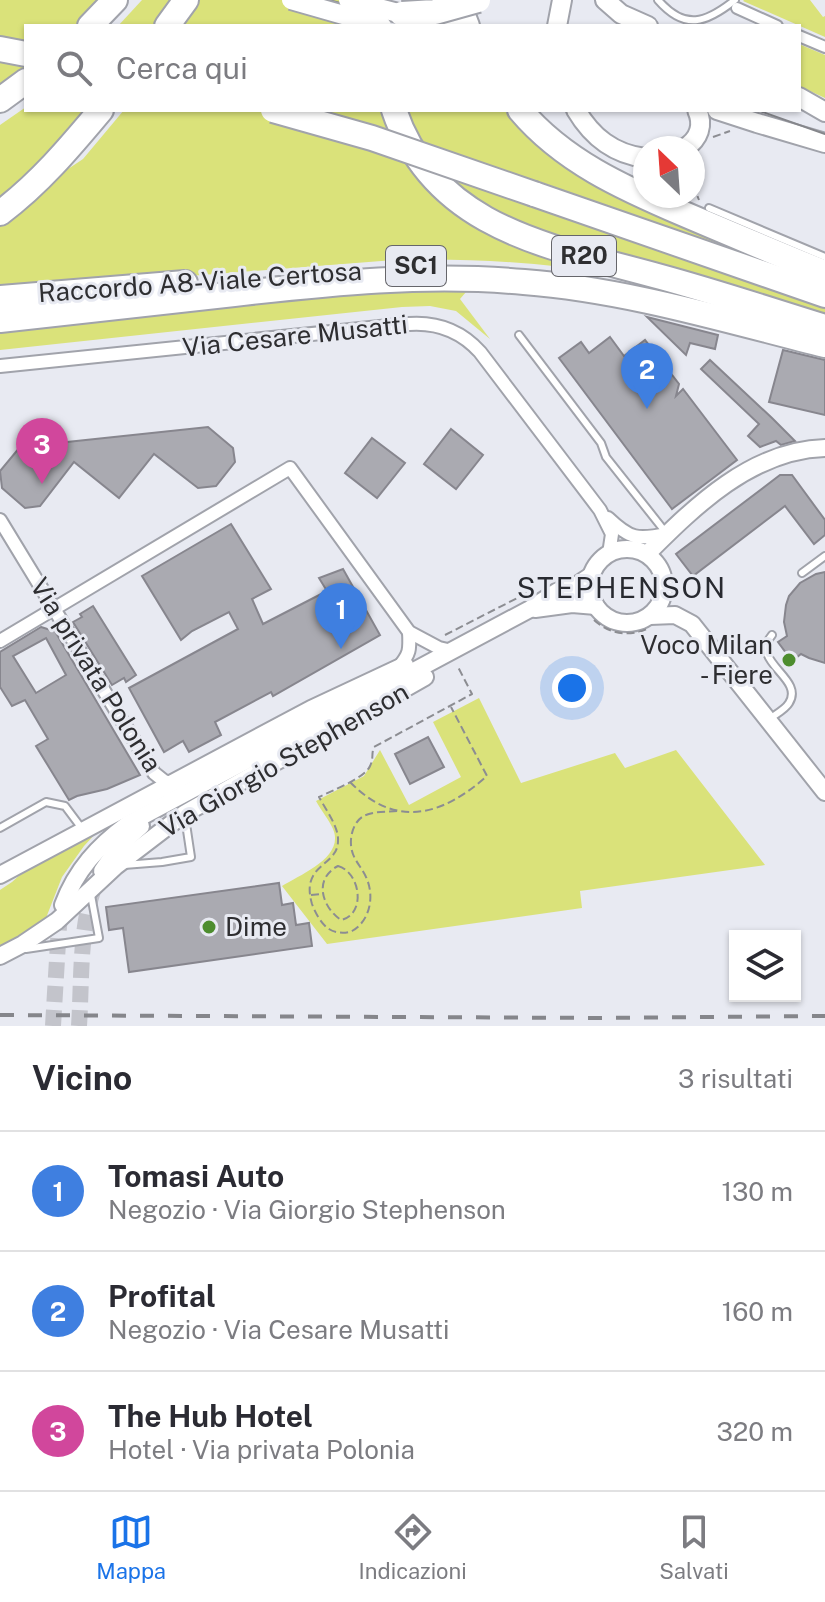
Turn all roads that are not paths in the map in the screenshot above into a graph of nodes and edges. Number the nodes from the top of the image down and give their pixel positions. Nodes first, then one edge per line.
1 (115, 0) edge
2 (134, 0) edge
3 (186, 0) edge
4 (291, 0) edge
5 (348, 0) edge
6 (366, 0) edge
7 (440, 0) edge
8 (457, 0) edge
9 (478, 0) edge
10 (562, 0) edge
11 (658, 0) edge
12 (607, 2) edge
13 (736, 4) edge
14 (392, 20) edge
15 (92, 24) edge
16 (112, 24) edge
17 (168, 24) edge
18 (372, 24) edge
19 (432, 24) edge
20 (451, 24) edge
21 (466, 24) edge
22 (557, 24) edge
23 (644, 24) edge
24 (773, 24) edge
25 (801, 37) edge
26 (825, 47) edge
27 (0, 49) edge
28 (24, 54) edge
29 (0, 63) edge
30 (24, 67) edge
31 (24, 82) edge
32 (801, 98) edge
33 (0, 100) edge
34 (24, 100) edge
35 (801, 108) edge
36 (99, 112) edge
37 (280, 112) edge
38 (395, 112) edge
39 (522, 112) edge
40 (577, 112) edge
41 (698, 112) edge
42 (724, 112) edge
43 (825, 113) edge
44 (0, 117) edge
45 (696, 136) edge
46 (825, 143) edge
47 (633, 156) edge
48 (709, 208) road end
49 (0, 213) edge
50 (825, 257) edge
51 (825, 273) edge
52 (825, 295) edge
53 (0, 298) edge
54 (0, 320) edge
55 (825, 327) edge
56 (519, 335) dead end
57 (825, 335) edge
58 (825, 345) edge
59 (0, 366) edge
60 (825, 448) edge
61 (600, 510) junction
62 (0, 520) edge
63 (667, 534) junction
64 (609, 554) junction
65 (647, 554) junction
66 (825, 556) edge
67 (802, 573) dead end
68 (592, 575) junction
69 (54, 609) junction
70 (530, 609) junction
71 (593, 611) junction
72 (652, 621) junction
73 (409, 632) junction
74 (772, 635) dead end
75 (0, 641) edge
76 (455, 659) junction
77 (398, 668) junction
78 (768, 720) junction
79 (174, 790) junction
80 (825, 792) edge
81 (184, 814) junction
82 (0, 828) edge
83 (83, 830) junction
84 (109, 868) junction
85 (4, 874) edge
86 (90, 891) junction
87 (63, 905) tunnel mouth
88 (5, 953) edge

1 - 15 highway
2 - 16 highway
3 - 17 highway
4 - 14 main road, bridge
5 - 14 main road, bridge
6 - 18 highway
7 - 20 highway
8 - 21 highway
9 - 14 highway, bridge
10 - 22 main road
11 - 13 lane
12 - 23 main road
13 - 24 street
14 - 19 main road
25 - 26 street
27 - 28 highway
29 - 30 highway
31 - 33 highway
32 - 43 main road
34 - 44 highway
35 - 43 main road
36 - 49 highway
37 - 52 highway, bridge
38 - 55 highway, R20
39 - 51 highway
40 - 47 main road
41 - 45 main road
42 - 46 main road
48 - 50 lane
53 - 57 highway, Raccordo A8-Viale Certosa / SC1
54 - 58 highway
56 - 63 lane
59 - 61 street, Via Cesare Musatti
60 - 63 street
61 - 63 street, Via Cesare Musatti
61 - 64 street, Via Cesare Musatti
62 - 69 street, Via privata Polonia
63 - 65 street
64 - 65 street
64 - 68 street
65 - 72 street
66 - 67 lane
68 - 70 street, Via Giorgio Stephenson
68 - 71 street
69 - 73 street
69 - 75 street
69 - 79 street, Via privata Polonia
70 - 71 street, Via Giorgio Stephenson
70 - 76 street, Via Giorgio Stephenson
71 - 72 street
72 - 78 street
73 - 76 street
73 - 77 street
74 - 78 lane
76 - 77 street, Via Giorgio Stephenson
76 - 79 street
76 - 81 street, Via Giorgio Stephenson
77 - 79 street, Via Giorgio Stephenson
78 - 80 street
79 - 83 street, Via Giorgio Stephenson
79 - 84 street
79 - 87 street
81 - 84 street, Via Giorgio Stephenson
81 - 84 lane
82 - 83 lane
83 - 85 street, Via Giorgio Stephenson
84 - 86 street, Via Giorgio Stephenson
86 - 88 street, Via Giorgio Stephenson
86 - 88 lane

